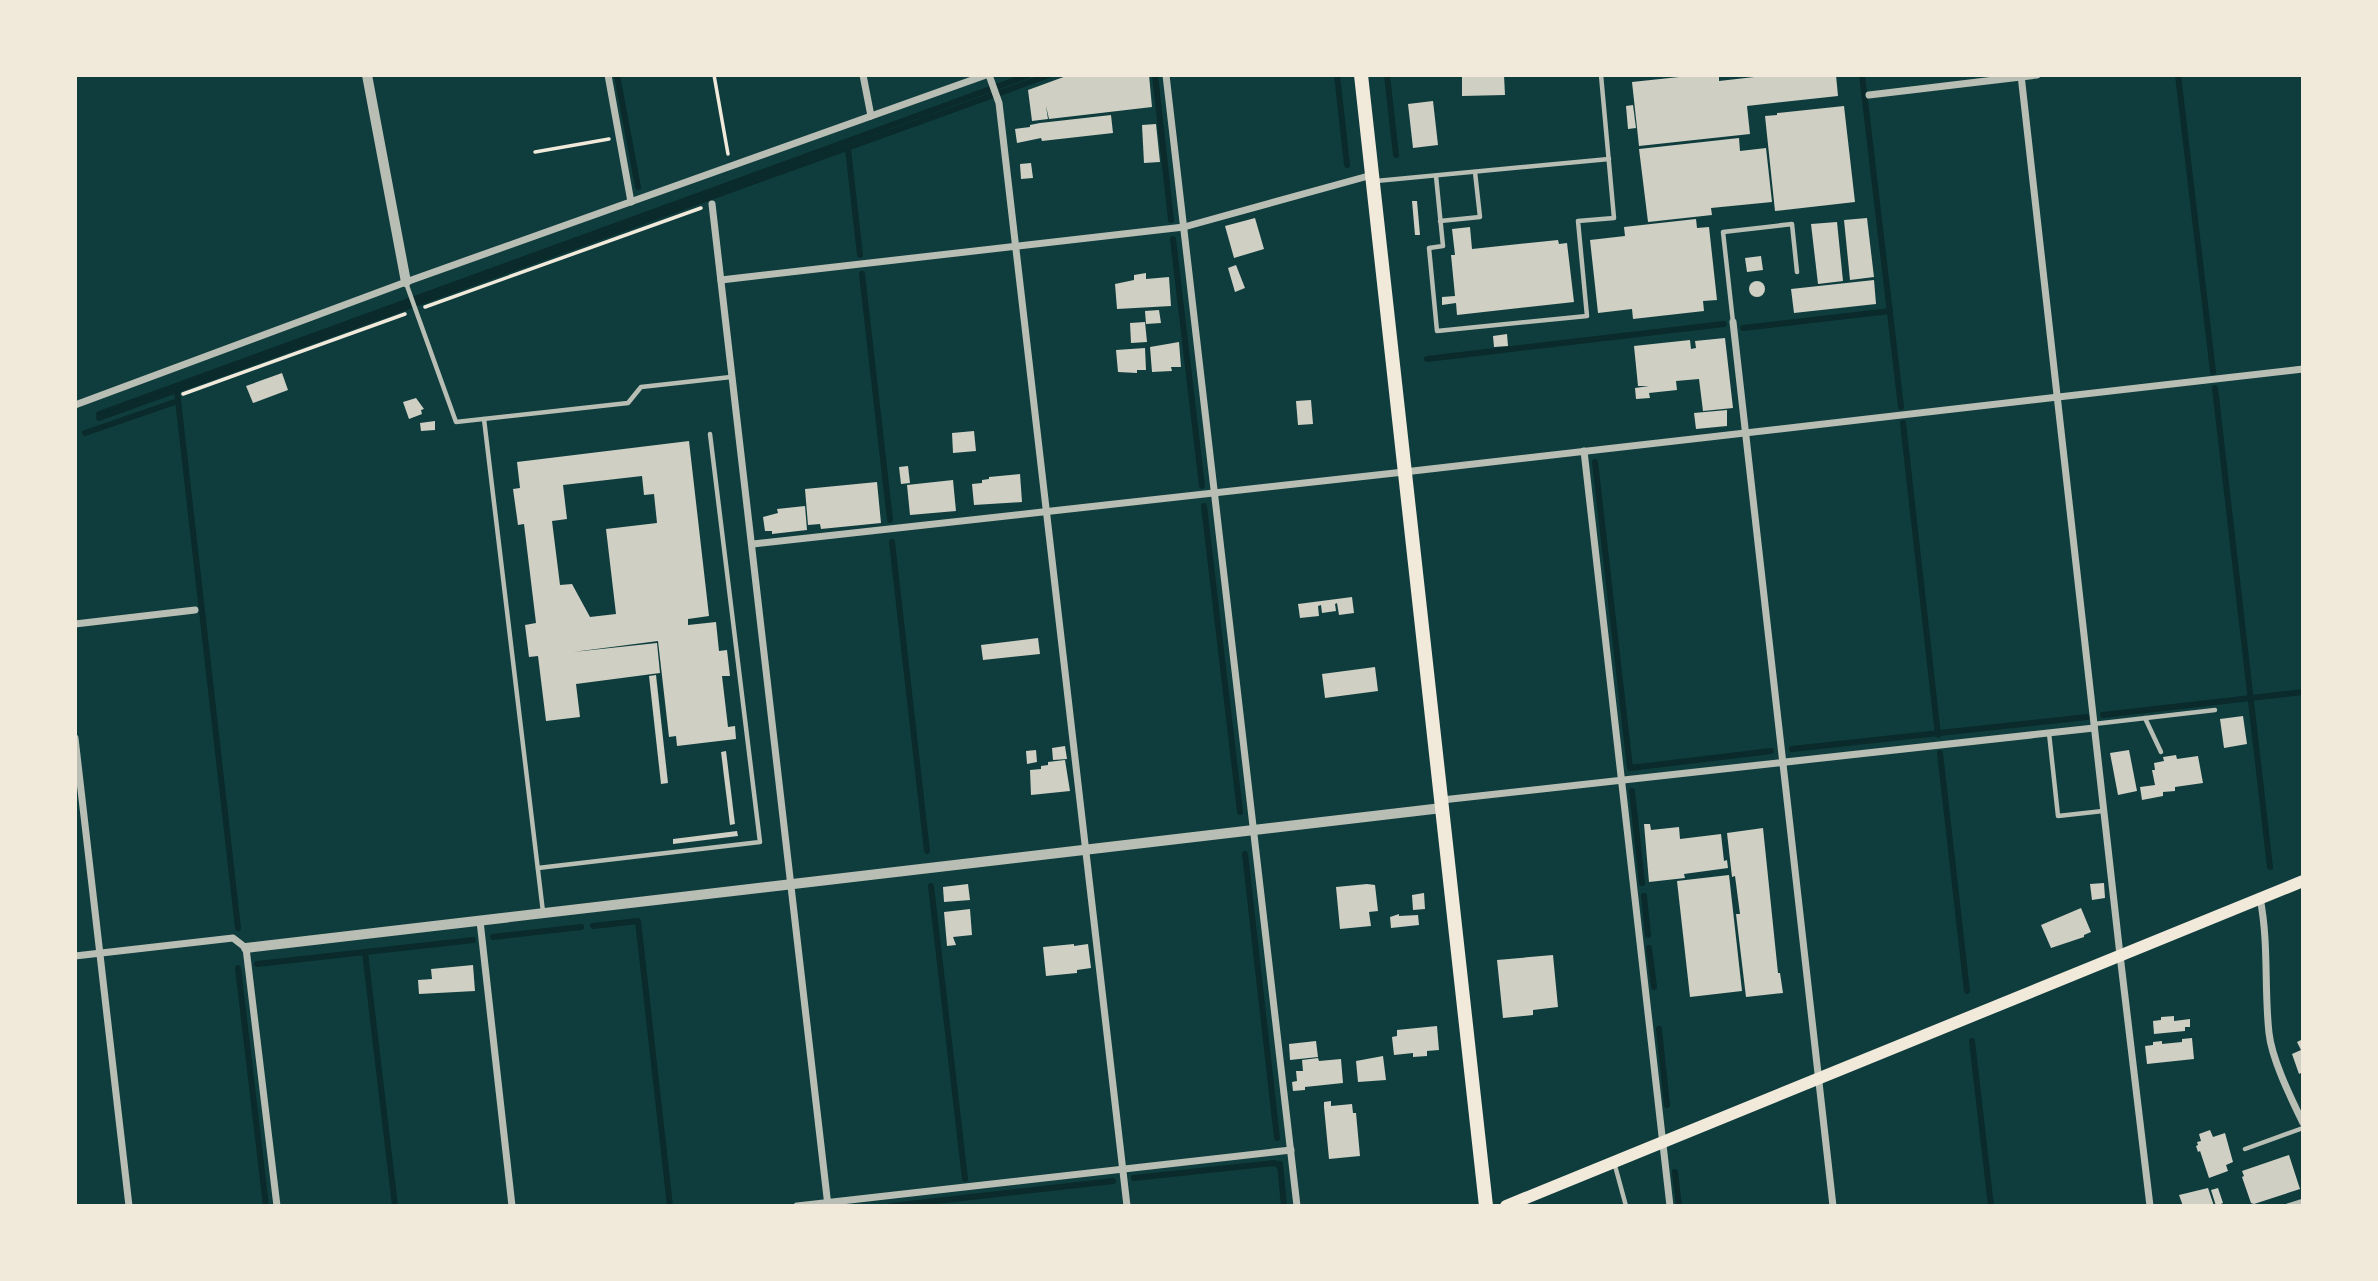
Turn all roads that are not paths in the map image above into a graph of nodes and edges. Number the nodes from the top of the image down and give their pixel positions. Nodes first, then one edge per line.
1 (367, 75) edge
2 (608, 75) edge
3 (863, 75) edge
4 (1166, 75) edge
5 (1361, 75) edge
6 (1601, 75) edge
7 (2037, 75) edge
8 (2021, 76) edge
9 (989, 78) edge
10 (1869, 95) dead end
11 (871, 116) junction
12 (1609, 159) junction
13 (1475, 172) junction
14 (1436, 176) junction
15 (1373, 178) junction
16 (631, 202) junction
17 (712, 204) road end
18 (1440, 221) junction
19 (1184, 227) junction
20 (1016, 246) junction
21 (1797, 272) dead end
22 (721, 280) junction
23 (407, 285) junction
24 (1733, 322) joint
25 (2303, 369) edge
26 (732, 376) junction
27 (2057, 397) junction
28 (75, 405) edge
29 (484, 419) junction
30 (1746, 433) junction
31 (710, 435) dead end
32 (1584, 452) junction
33 (1404, 472) junction
34 (1214, 493) junction
35 (1047, 512) junction
36 (752, 544) junction
37 (195, 610) dead end
38 (75, 624) edge
39 (2215, 710) dead end
40 (2145, 718) junction
41 (2094, 726) junction
42 (2049, 733) junction
43 (75, 738) edge
44 (2161, 752) dead end
45 (1783, 762) junction
46 (1622, 780) junction
47 (1442, 804) junction
48 (2103, 811) junction
49 (1253, 831) junction
50 (1087, 850) junction
51 (538, 868) junction
52 (2303, 881) edge
53 (791, 884) junction
54 (2260, 898) junction
55 (543, 913) junction
56 (480, 920) junction
57 (246, 948) junction
58 (100, 953) junction
59 (2120, 955) junction
60 (75, 956) edge
61 (1818, 1080) junction
62 (2303, 1126) edge
63 (1663, 1141) junction
64 (2245, 1149) dead end
65 (1290, 1150) junction
66 (1614, 1161) junction
67 (1123, 1169) junction
68 (2303, 1201) edge
69 (828, 1204) edge
70 (129, 1206) edge
71 (276, 1206) edge
72 (512, 1206) edge
73 (797, 1206) edge
74 (1127, 1206) edge
75 (1297, 1206) edge
76 (1486, 1206) edge
77 (1506, 1206) edge
78 (1626, 1206) edge
79 (1670, 1206) edge
80 (1833, 1206) edge
81 (2150, 1206) edge
82 (2287, 1206) edge

1 - 23 street
2 - 16 street
3 - 11 street
4 - 19 street
5 - 15 highway
6 - 12 lane
7 - 8 street
8 - 10 street
8 - 27 street
9 - 11 street
9 - 20 street
11 - 16 street
12 - 13 lane
12 - 18 lane
13 - 14 lane
13 - 18 lane
14 - 15 lane
14 - 18 lane
15 - 19 street
15 - 33 highway
16 - 23 street
17 - 22 street
19 - 20 street
19 - 34 street
20 - 22 street
20 - 35 street
21 - 24 lane
22 - 26 street
23 - 28 street
23 - 29 lane
24 - 30 street
25 - 27 street
26 - 29 lane
26 - 36 street
27 - 30 street
27 - 41 street
29 - 51 lane
30 - 32 street
30 - 45 street
31 - 51 lane
32 - 33 street
32 - 46 street
33 - 34 street
33 - 47 highway
34 - 35 street
34 - 49 street
35 - 36 street
35 - 50 street
36 - 53 street
37 - 38 street
39 - 40 lane
40 - 41 lane
40 - 44 lane
41 - 42 street
41 - 48 street
42 - 45 street
42 - 48 lane
43 - 58 street
45 - 46 street
45 - 61 street
46 - 47 street
46 - 63 street
47 - 49 street
47 - 76 highway
48 - 59 street
49 - 50 street
49 - 65 street
50 - 53 street
50 - 67 street
51 - 55 lane
52 - 54 main road
53 - 55 street
53 - 69 street
54 - 59 main road
54 - 62 street
55 - 56 street
56 - 57 street
56 - 72 street
57 - 58 street
57 - 71 street
58 - 60 street
58 - 70 street
59 - 61 main road
59 - 81 street
61 - 63 main road
61 - 80 street
62 - 64 lane
63 - 66 main road
63 - 79 street
65 - 67 street
65 - 75 street
66 - 77 main road
66 - 78 lane
67 - 69 street
67 - 74 street
68 - 82 lane
69 - 73 street

